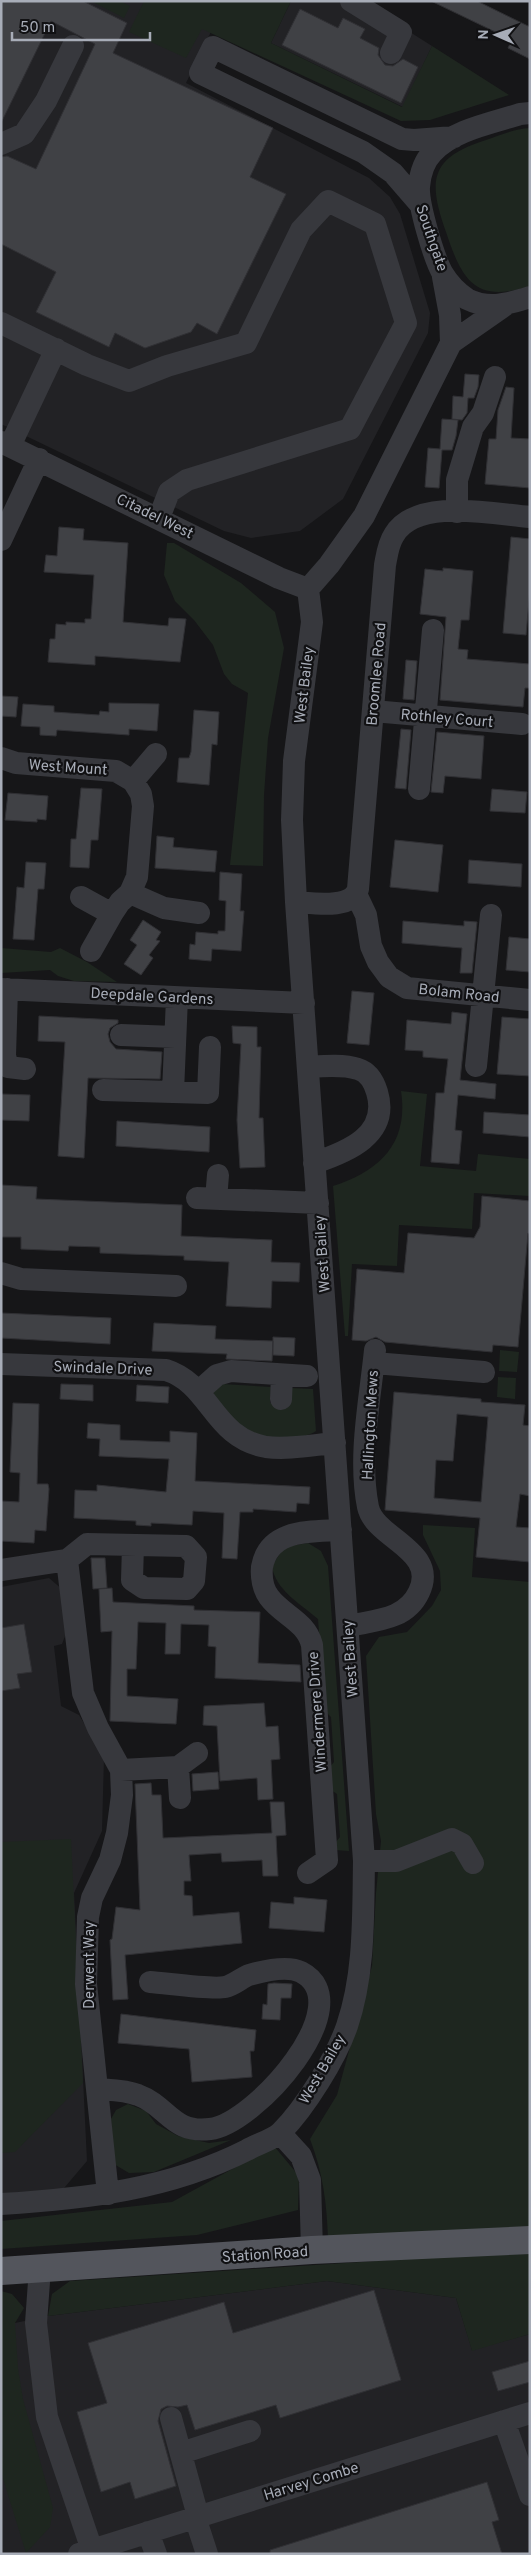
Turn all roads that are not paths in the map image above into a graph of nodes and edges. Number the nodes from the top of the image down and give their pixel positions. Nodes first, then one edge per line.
1 (352, 1) edge
2 (73, 46) dead end
3 (391, 53) dead end
4 (526, 111) edge
5 (454, 136) junction
6 (1, 144) edge
7 (419, 203) junction
8 (443, 273) junction
9 (530, 297) edge
10 (504, 306) junction
11 (1, 323) edge
12 (451, 342) junction
13 (56, 349) junction
14 (494, 377) dead end
15 (6, 444) edge
16 (38, 459) junction
17 (457, 512) junction
18 (530, 517) edge
19 (159, 518) junction
20 (1, 540) edge
21 (308, 590) junction
22 (434, 630) dead end
23 (373, 711) junction
24 (426, 716) junction
25 (522, 724) dead end
26 (156, 754) dead end
27 (1, 758) edge
28 (133, 781) junction
29 (419, 789) dead end
30 (130, 893) junction
31 (357, 896) junction
32 (81, 897) dead end
33 (296, 902) junction
34 (199, 913) dead end
35 (112, 914) junction
36 (491, 915) dead end
37 (91, 951) dead end
38 (4, 989) edge
39 (484, 995) junction
40 (177, 998) junction
41 (530, 1000) edge
42 (304, 1003) junction
43 (121, 1035) dead end
44 (175, 1037) junction
45 (210, 1047) dead end
46 (476, 1066) dead end
47 (308, 1067) junction
48 (25, 1069) dead end
49 (103, 1090) dead end
50 (174, 1092) junction
51 (314, 1163) junction
52 (218, 1175) dead end
53 (318, 1203) junction
54 (1, 1273) edge
55 (176, 1286) dead end
56 (1, 1364) edge
57 (484, 1372) dead end
58 (282, 1375) junction
59 (307, 1376) dead end
60 (198, 1392) junction
61 (281, 1399) dead end
62 (335, 1443) junction
63 (341, 1530) junction
64 (133, 1545) dead end
65 (67, 1560) junction
66 (1, 1570) edge
67 (348, 1626) junction
68 (197, 1753) dead end
69 (178, 1767) junction
70 (121, 1770) junction
71 (180, 1798) dead end
72 (364, 1861) junction
73 (473, 1863) dead end
74 (308, 1873) dead end
75 (162, 1989) dead end
76 (97, 2089) junction
77 (280, 2133) junction
78 (108, 2194) junction
79 (1, 2204) edge
80 (530, 2240) edge
81 (312, 2250) junction
82 (40, 2268) junction
83 (1, 2271) edge
84 (530, 2413) edge
85 (171, 2418) dead end
86 (504, 2421) junction
87 (250, 2431) dead end
88 (181, 2453) junction
89 (530, 2495) edge
90 (197, 2517) junction
91 (148, 2532) junction
92 (85, 2552) edge
93 (156, 2554) edge
94 (207, 2554) edge

1 - 3 street
2 - 6 street
4 - 5 street, Southgate
5 - 7 street, Southgate
5 - 7 street
7 - 8 street, Southgate
8 - 10 street, Southgate
8 - 12 street
9 - 10 street, Southgate
10 - 12 street
11 - 13 street
12 - 21 street
13 - 15 street
13 - 19 street
14 - 17 street
15 - 16 street, Citadel West
16 - 19 street, Citadel West
16 - 20 street
17 - 18 street, Broomlee Road
17 - 23 street, Broomlee Road
19 - 21 street, Citadel West
21 - 33 street, West Bailey
22 - 24 street
23 - 24 street, Rothley Court
23 - 31 street, Broomlee Road
24 - 25 street, Rothley Court
24 - 29 street
26 - 28 street
27 - 28 street, West Mount
28 - 30 street
30 - 34 street
30 - 35 street
31 - 33 street
31 - 39 street, Bolam Road
32 - 35 street
33 - 42 street, West Bailey
35 - 37 street
36 - 39 street
38 - 40 street, Deepdale Gardens
38 - 48 street
39 - 41 street, Bolam Road
39 - 46 street
40 - 42 street, Deepdale Gardens
40 - 44 street
42 - 47 street, West Bailey
43 - 44 street
44 - 50 street
45 - 50 street
47 - 51 street, West Bailey
47 - 51 street
49 - 50 street
51 - 53 street, West Bailey
52 - 53 street
53 - 62 street, West Bailey
54 - 55 street
56 - 60 street, Swindale Drive
57 - 67 street, Hallington Mews
58 - 59 street
58 - 60 street
58 - 61 street
60 - 62 street, Swindale Drive
62 - 63 street, West Bailey
63 - 67 street, West Bailey
63 - 74 street, Windermere Drive
64 - 65 street
65 - 66 street
65 - 70 street, Derwent Way
67 - 72 street, West Bailey
68 - 69 street
69 - 70 street
69 - 71 street
70 - 76 street, Derwent Way
72 - 73 street
72 - 77 street, West Bailey
75 - 76 street
76 - 78 street, Derwent Way
77 - 78 street, West Bailey
77 - 81 street
78 - 79 street, West Bailey
80 - 81 main road, Station Road
81 - 82 main road, Station Road
82 - 83 main road, Station Road
82 - 92 street, Harvey Combe
84 - 86 street, Harvey Combe
85 - 88 street
86 - 89 street
86 - 90 street, Harvey Combe
87 - 88 street
88 - 90 street
90 - 91 street, Harvey Combe
90 - 94 street
91 - 92 street, Harvey Combe
91 - 93 street

